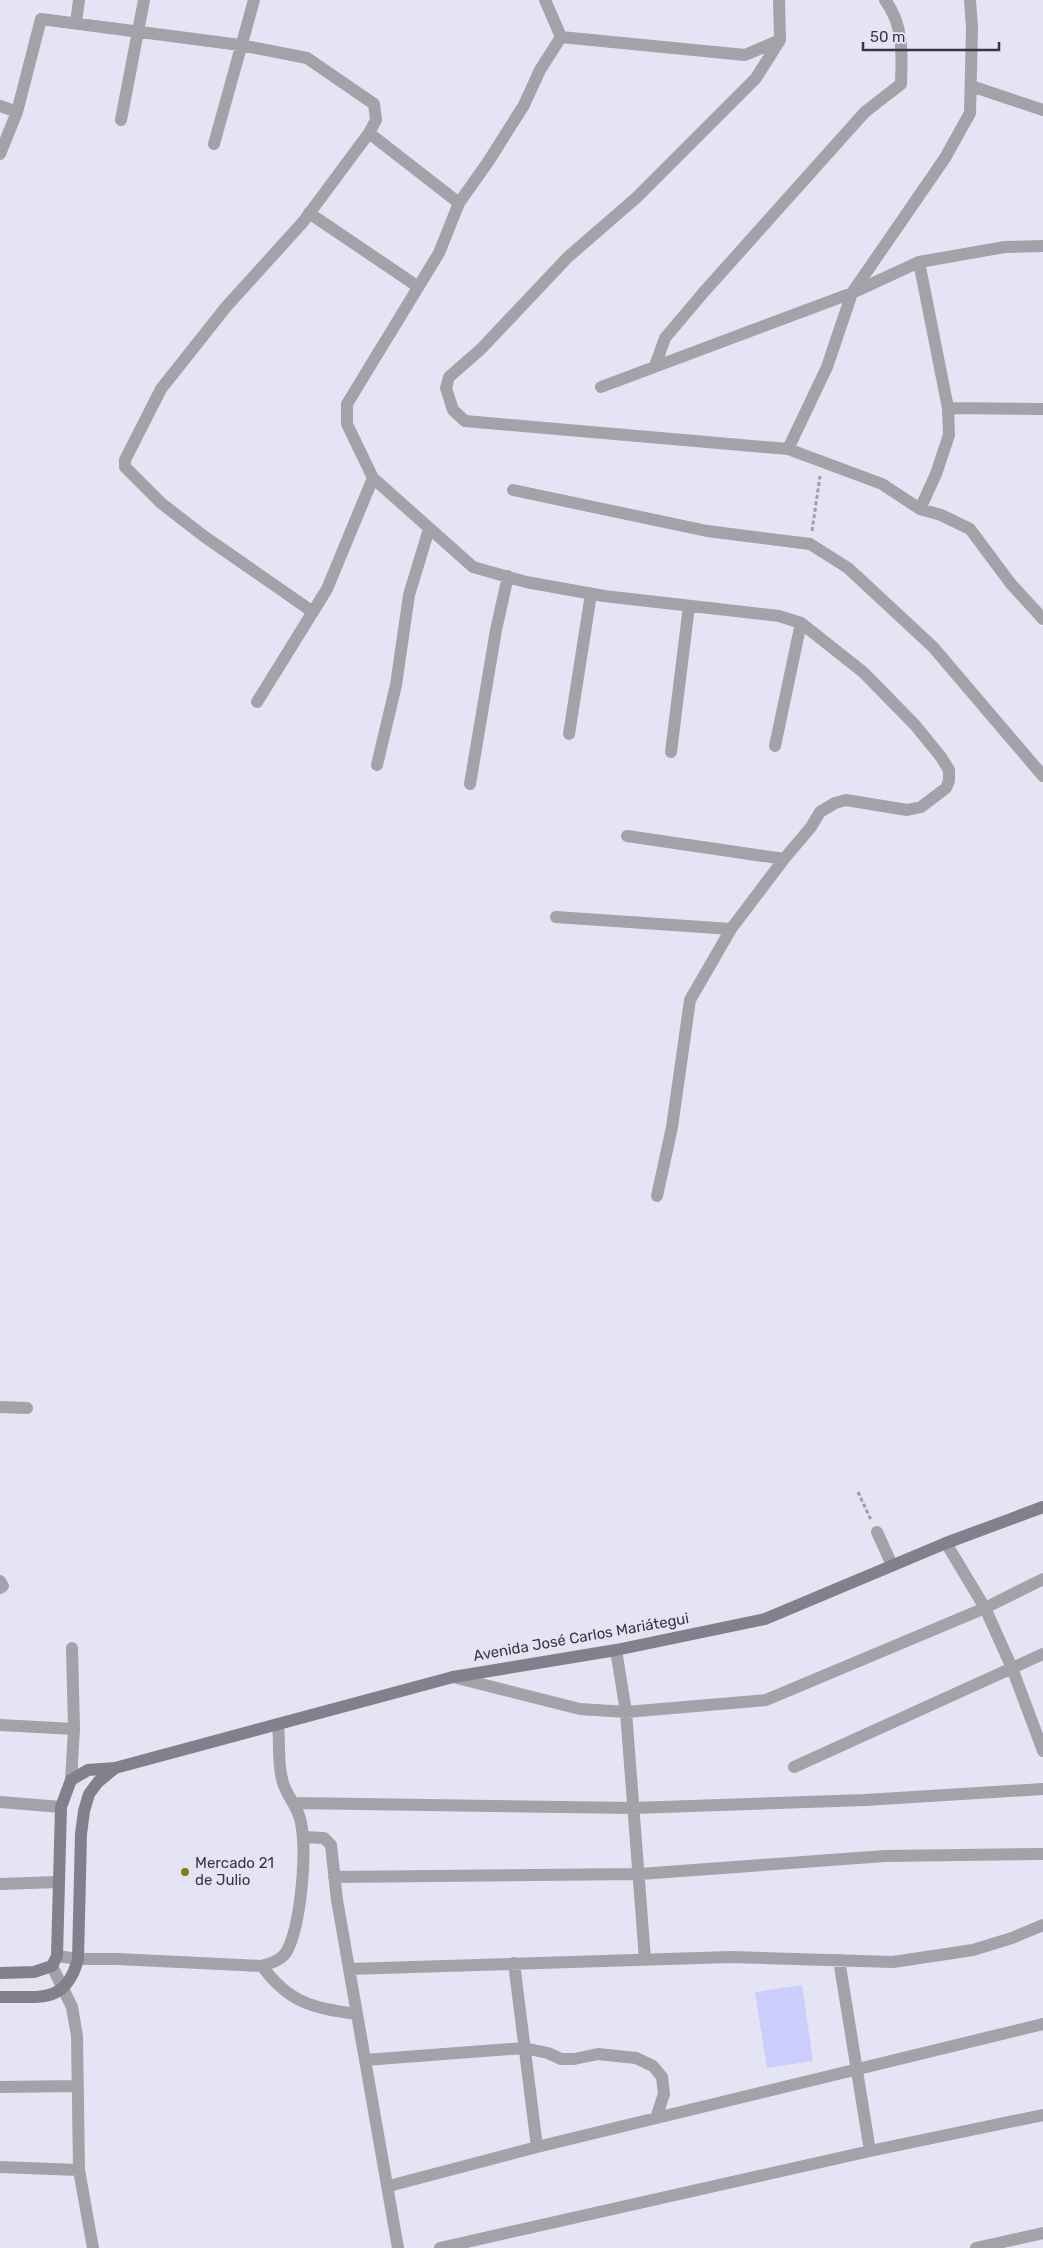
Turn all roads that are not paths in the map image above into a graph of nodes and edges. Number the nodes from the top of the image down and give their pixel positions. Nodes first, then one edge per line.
1 (79, 0) edge
2 (144, 0) edge
3 (254, 0) edge
4 (545, 0) edge
5 (779, 0) edge
6 (885, 0) edge
7 (970, 0) edge
8 (76, 23) junction
9 (137, 33) junction
10 (561, 37) junction
11 (780, 40) junction
12 (240, 45) junction
13 (971, 86) junction
14 (0, 106) edge
15 (1043, 110) edge
16 (17, 112) junction
17 (121, 120) dead end
18 (369, 133) junction
19 (214, 144) dead end
20 (0, 154) edge
21 (459, 203) junction
22 (309, 213) junction
23 (1043, 246) edge
24 (919, 262) junction
25 (417, 286) junction
26 (852, 293) junction
27 (655, 366) junction
28 (601, 387) dead end
29 (948, 408) junction
30 (1043, 410) edge
31 (788, 449) junction
32 (373, 478) junction
33 (513, 490) dead end
34 (920, 509) junction
35 (429, 529) junction
36 (508, 576) junction
37 (591, 594) junction
38 (689, 606) junction
39 (313, 612) junction
40 (1043, 619) edge
41 (801, 623) junction
42 (257, 702) dead end
43 (569, 734) dead end
44 (775, 746) dead end
45 (671, 752) dead end
46 (377, 765) dead end
47 (1043, 776) edge
48 (470, 784) dead end
49 (627, 836) dead end
50 (784, 859) junction
51 (556, 917) dead end
52 (731, 929) junction
53 (657, 1196) dead end
54 (0, 1407) edge
55 (27, 1408) dead end
56 (1043, 1507) edge
57 (877, 1532) road end
58 (946, 1543) junction
59 (892, 1565) junction
60 (1043, 1579) edge
61 (986, 1608) junction
62 (72, 1648) dead end
63 (616, 1650) junction
64 (1043, 1654) edge
65 (1012, 1668) junction
66 (453, 1677) junction
67 (626, 1712) junction
68 (278, 1724) junction
69 (0, 1725) edge
70 (74, 1729) junction
71 (1043, 1751) edge
72 (794, 1767) dead end
73 (115, 1768) junction
74 (71, 1780) junction
75 (1043, 1789) edge
76 (0, 1802) edge
77 (294, 1802) junction
78 (61, 1807) junction
79 (633, 1808) junction
80 (303, 1837) junction
81 (1043, 1854) edge
82 (640, 1874) junction
83 (334, 1877) junction
84 (58, 1882) junction
85 (0, 1884) edge
86 (1043, 1925) edge
87 (78, 1959) junction
88 (645, 1960) junction
89 (839, 1960) junction
90 (55, 1961) junction
91 (514, 1963) junction
92 (262, 1966) junction
93 (349, 1969) junction
94 (0, 1973) edge
95 (64, 1989) junction
96 (0, 1997) edge
97 (356, 2014) junction
98 (1043, 2024) edge
99 (524, 2048) junction
100 (365, 2060) junction
101 (855, 2070) junction
102 (76, 2086) junction
103 (0, 2087) edge
104 (1043, 2115) edge
105 (656, 2118) junction
106 (537, 2147) junction
107 (870, 2151) junction
108 (0, 2168) edge
109 (79, 2170) junction
110 (388, 2186) junction
111 (1043, 2233) edge
112 (92, 2248) edge
113 (398, 2248) edge
114 (440, 2248) edge
115 (976, 2248) edge

1 - 8 street
2 - 9 street
3 - 12 street
4 - 10 street
5 - 11 street
6 - 27 street
7 - 13 street
8 - 9 street
8 - 16 street
9 - 12 street
9 - 17 street
10 - 11 street
10 - 21 street
11 - 31 street
12 - 18 street
12 - 19 street
13 - 15 street
13 - 26 street
14 - 16 street
16 - 20 street
18 - 21 street
18 - 22 street
21 - 25 street
22 - 25 street
22 - 39 street
23 - 24 street
24 - 26 street
24 - 29 street
25 - 32 street
26 - 27 street
26 - 31 street
27 - 28 street
29 - 30 street
29 - 34 street
31 - 34 street
32 - 35 street
32 - 39 street
33 - 47 street
34 - 40 street
35 - 36 street
35 - 46 street
36 - 37 street
36 - 48 street
37 - 38 street
37 - 43 street
38 - 41 street
38 - 45 street
39 - 42 street
41 - 44 street
41 - 50 street
49 - 50 street
50 - 52 street
51 - 52 street
52 - 53 street
54 - 55 street
56 - 58 street, Avenida José Carlos Mariátegui
57 - 59 street
58 - 59 street, Avenida José Carlos Mariátegui
58 - 61 street
59 - 63 street, Avenida José Carlos Mariátegui
60 - 61 street
61 - 65 street
61 - 67 street
62 - 70 street
63 - 66 street, Avenida José Carlos Mariátegui
63 - 67 street
64 - 65 street
65 - 71 street
65 - 72 street
66 - 67 street
66 - 68 street, Avenida José Carlos Mariátegui
67 - 79 street
68 - 73 street, Avenida José Carlos Mariátegui
68 - 77 street
69 - 70 street
70 - 74 street
73 - 74 street, Avenida José Carlos Mariátegui
73 - 87 street, Avenida José Carlos Mariátegui
74 - 78 street
75 - 79 street
76 - 78 street
77 - 79 street
77 - 80 street
78 - 84 street
79 - 82 street
80 - 83 street
80 - 92 street
81 - 82 street
82 - 83 street
82 - 88 street
83 - 93 street
84 - 85 street
84 - 90 street
86 - 89 street
87 - 90 street
87 - 92 street
87 - 95 street, Avenida José Carlos Mariátegui
88 - 89 street
88 - 91 street
89 - 101 street
90 - 94 street
90 - 95 street
91 - 93 street
91 - 99 street
92 - 97 street
93 - 97 street
95 - 96 street
95 - 102 street
97 - 100 street
98 - 101 street
99 - 100 street
99 - 105 street
99 - 106 street
100 - 110 street
101 - 105 street
101 - 107 street
102 - 103 street
102 - 109 street
104 - 107 street
105 - 106 street
106 - 110 street
107 - 114 street
108 - 109 street
109 - 112 street
110 - 113 street
111 - 115 street

